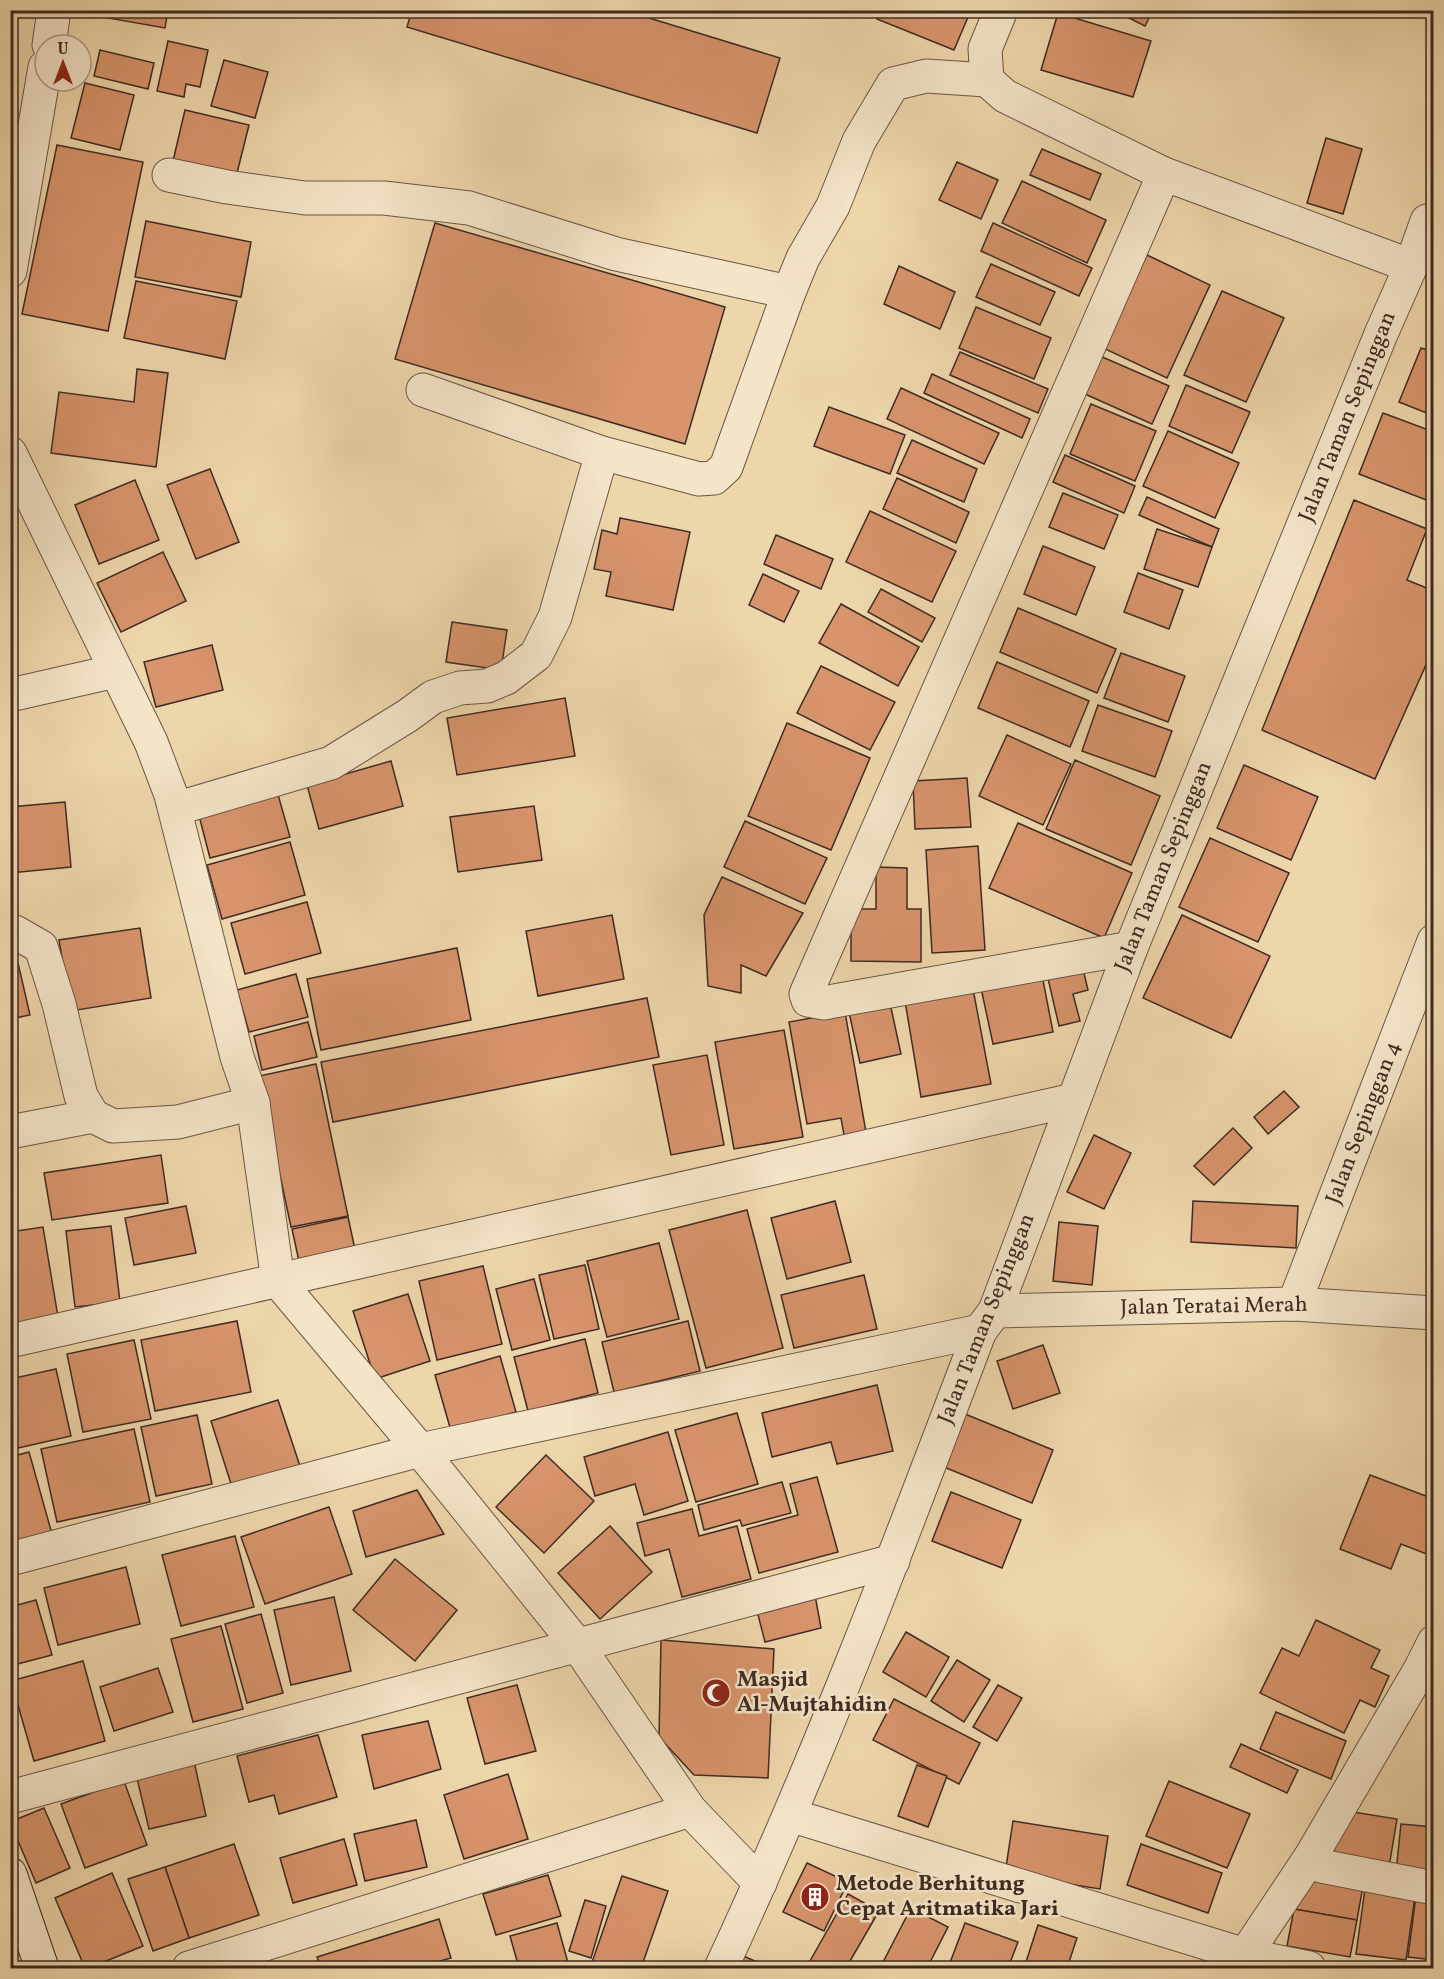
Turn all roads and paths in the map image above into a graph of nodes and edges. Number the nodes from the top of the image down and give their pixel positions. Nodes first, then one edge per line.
1 (54, 10) edge
2 (1001, 10) edge
3 (51, 33) edge
4 (987, 80) junction
5 (41, 93) edge
6 (1164, 174) junction
7 (169, 175) dead end
8 (1427, 221) dead end
9 (1411, 266) junction
10 (10, 271) edge
11 (789, 292) junction
12 (423, 390) dead end
13 (10, 453) edge
14 (602, 453) junction
15 (116, 671) junction
16 (10, 695) edge
17 (174, 809) junction
18 (10, 932) edge
19 (1434, 941) edge
20 (1131, 948) junction
21 (1073, 1100) junction
22 (253, 1103) junction
23 (93, 1116) junction
24 (10, 1132) edge
25 (278, 1281) junction
26 (1294, 1304) junction
27 (1434, 1313) edge
28 (987, 1321) junction
29 (10, 1341) edge
30 (420, 1450) junction
31 (10, 1559) edge
32 (893, 1561) junction
33 (1434, 1642) edge
34 (578, 1646) junction
35 (10, 1797) edge
36 (690, 1810) junction
37 (790, 1815) junction
38 (1310, 1858) junction
39 (10, 1874) edge
40 (760, 1883) junction
41 (1434, 1888) edge
42 (1245, 1955) junction
43 (42, 1968) edge
44 (189, 1968) edge
45 (721, 1968) edge
46 (1309, 1968) edge

1 - 3 street
2 - 4 street
4 - 6 street
4 - 11 street
5 - 10 street
6 - 9 street
6 - 20 street
7 - 11 street
8 - 9 street, Jalan Taman Sepinggan
9 - 20 street, Jalan Taman Sepinggan
11 - 14 street
12 - 14 street
13 - 15 street
14 - 17 street
15 - 16 street
15 - 17 street
17 - 22 street
18 - 23 street
19 - 26 street, Jalan Sepinggan 4
20 - 21 street, Jalan Taman Sepinggan
21 - 25 street
21 - 28 street, Jalan Taman Sepinggan
22 - 23 street
22 - 25 street
23 - 24 street
25 - 29 street
25 - 30 street
26 - 27 street, Jalan Teratai Merah
26 - 28 street, Jalan Teratai Merah
28 - 30 street, Jalan Teratai Merah
28 - 32 street, Jalan Taman Sepinggan
30 - 31 street, Jalan Teratai Merah
30 - 34 street
32 - 34 street
32 - 37 street, Jalan Taman Sepinggan
33 - 38 street
34 - 35 street
34 - 36 street
36 - 40 street
36 - 44 street
37 - 40 street, Jalan Taman Sepinggan
37 - 42 street
38 - 41 street
38 - 42 street
39 - 43 street
40 - 45 street, Jalan Taman Sepinggan
42 - 46 street

